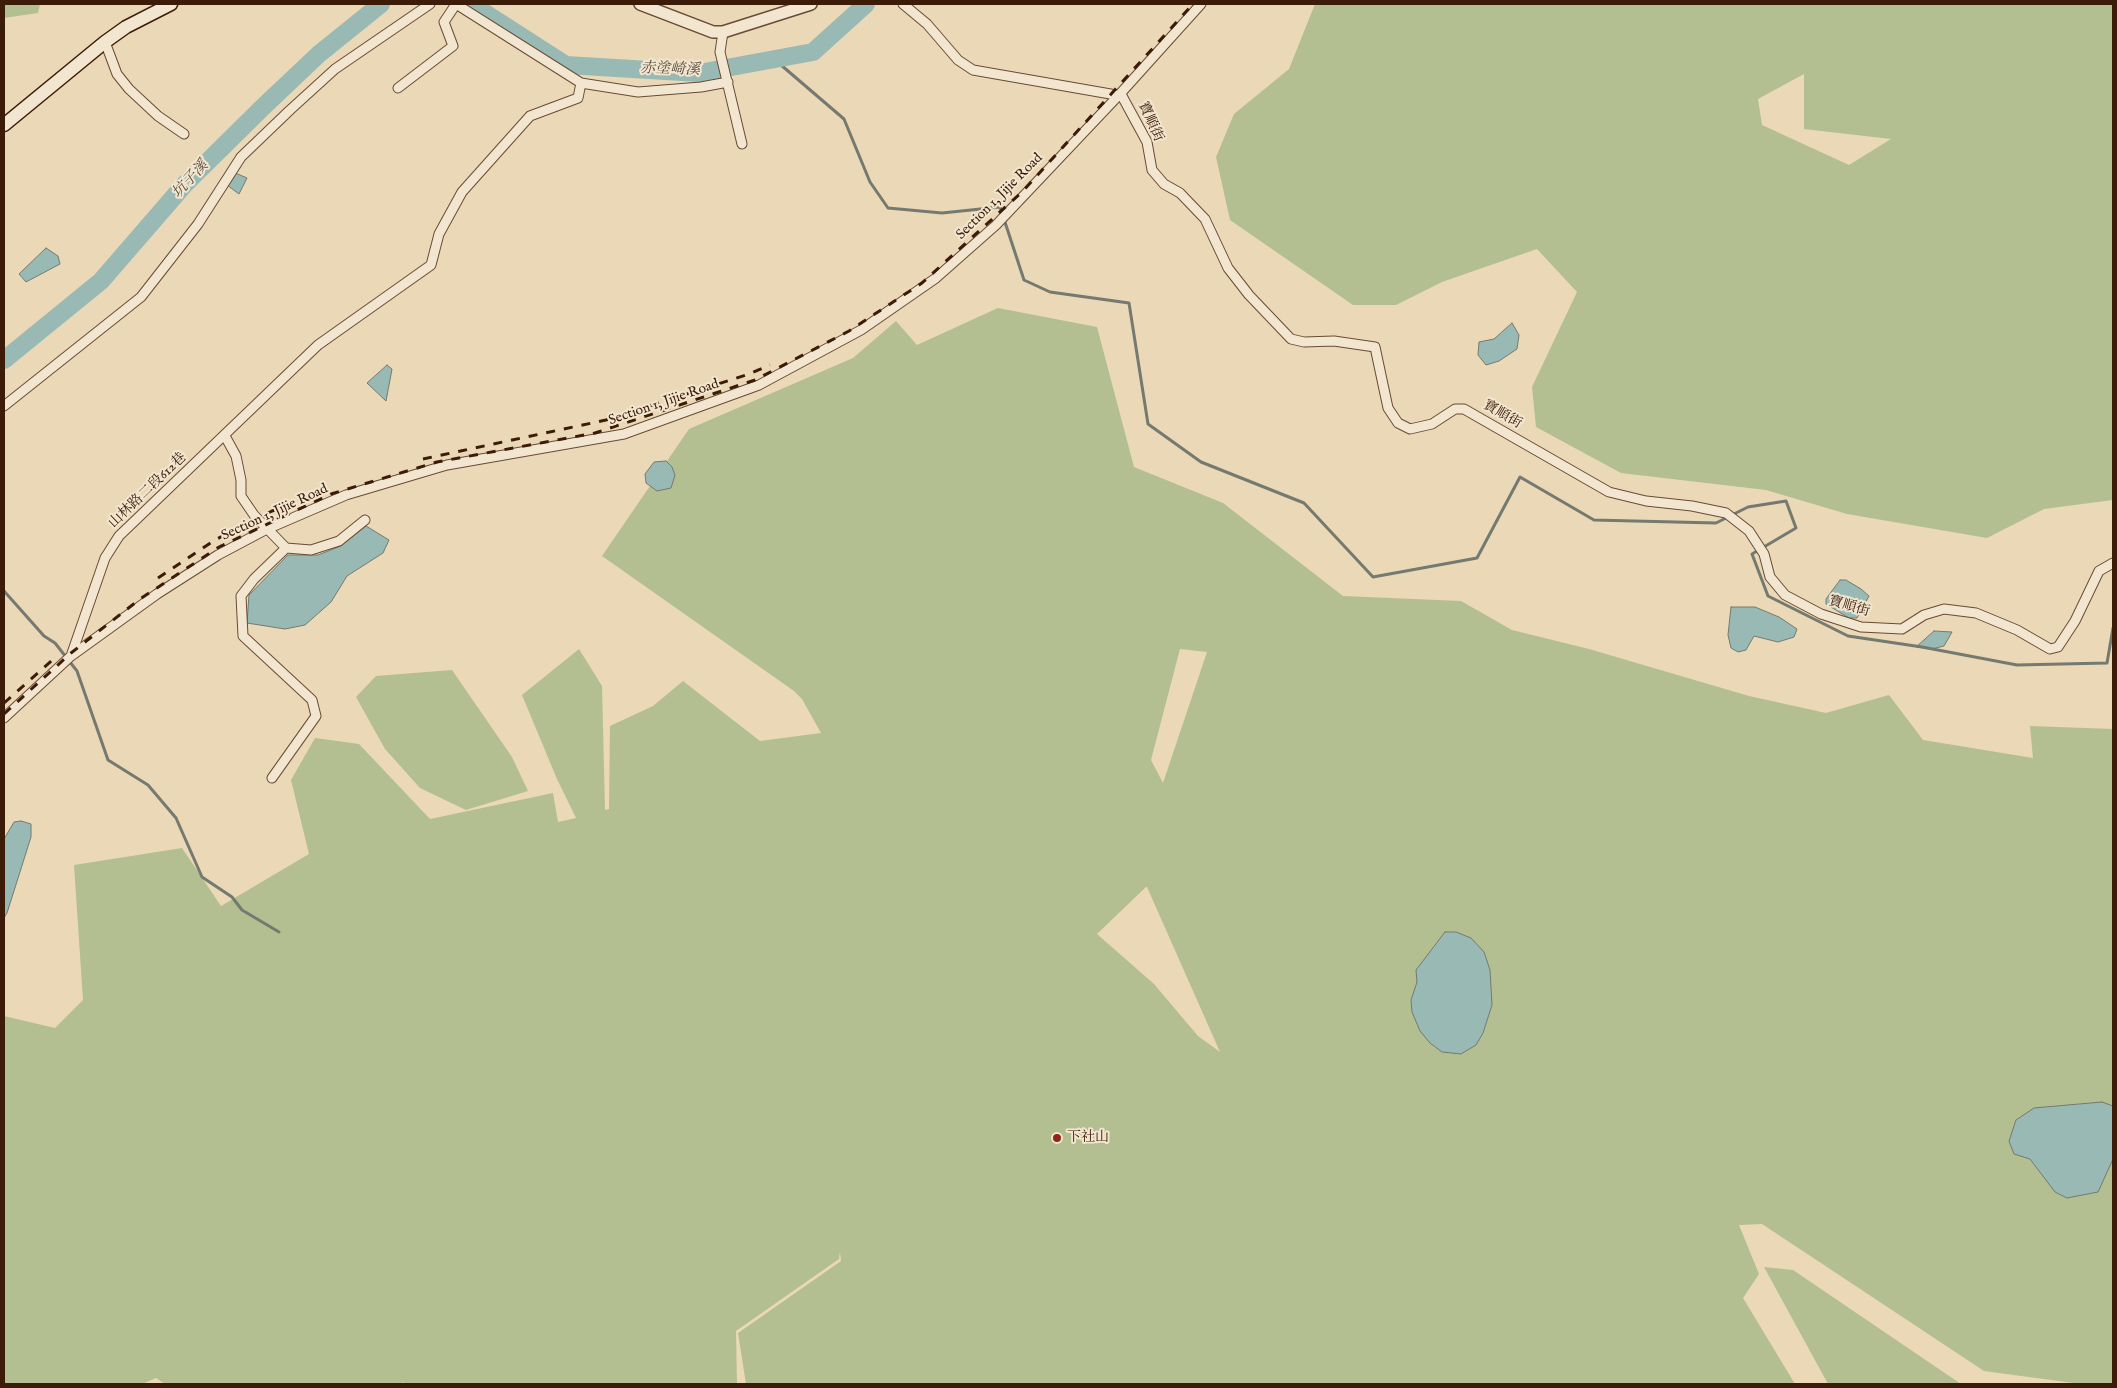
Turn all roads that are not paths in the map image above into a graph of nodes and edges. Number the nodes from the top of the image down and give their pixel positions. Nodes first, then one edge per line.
1 (171, 4) edge
2 (430, 4) edge
3 (456, 4) edge
4 (640, 4) edge
5 (811, 4) edge
6 (903, 4) edge
7 (1201, 4) edge
8 (723, 32) junction
9 (105, 42) junction
10 (727, 80) junction
11 (581, 83) junction
12 (398, 88) dead end
13 (1119, 95) junction
14 (4, 125) edge
15 (184, 134) dead end
16 (742, 144) dead end
17 (4, 406) edge
18 (225, 436) junction
19 (365, 520) dead end
20 (267, 529) junction
21 (286, 548) junction
22 (2113, 562) edge
23 (71, 657) junction
24 (4, 718) edge
25 (272, 778) dead end

1 - 9 main road
2 - 17 street
3 - 11 street
3 - 12 street
4 - 8 street
5 - 8 street
6 - 13 street, 寶順街
7 - 13 street, Section 1, Jijie Road
8 - 10 street
9 - 14 main road
9 - 15 street
10 - 11 street
10 - 16 street
11 - 18 street, 山林路二段612巷
13 - 20 street, Section 1, Jijie Road
13 - 22 street, 寶順街
18 - 20 street
18 - 23 street, 山林路二段612巷
19 - 21 street
20 - 21 street
20 - 23 street, Section 1, Jijie Road
21 - 25 street
23 - 24 street, Section 1, Jijie Road

